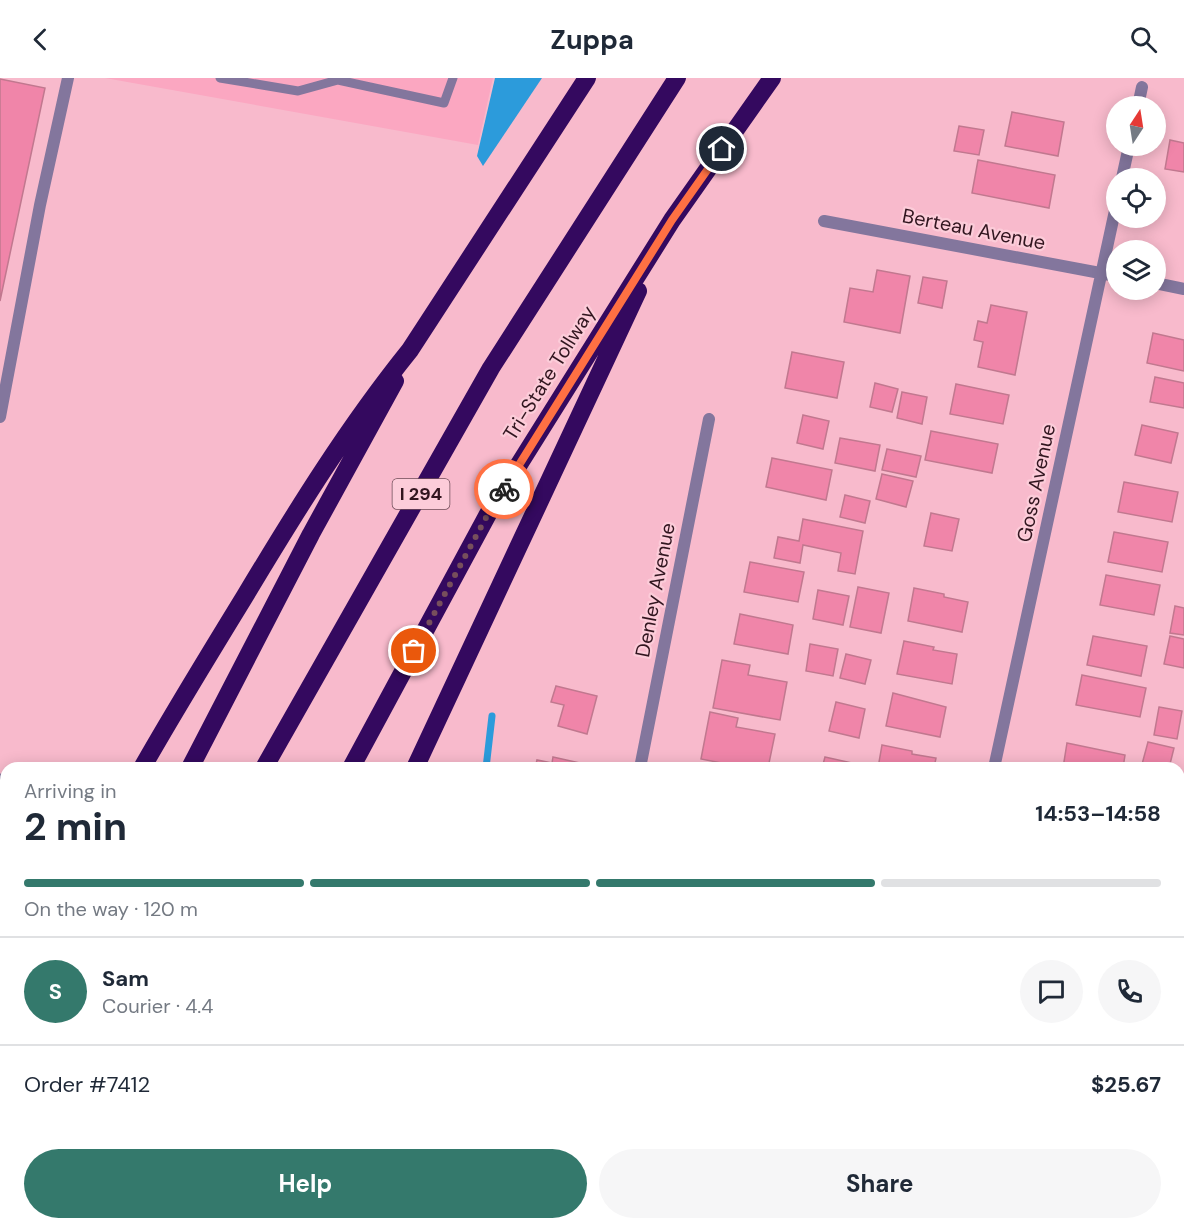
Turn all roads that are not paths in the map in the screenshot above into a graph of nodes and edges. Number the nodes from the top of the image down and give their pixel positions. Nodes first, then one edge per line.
1 (68, 78) edge
2 (220, 78) edge
3 (453, 78) edge
4 (586, 78) edge
5 (677, 78) edge
6 (772, 78) edge
7 (338, 79) edge
8 (1142, 87) dead end
9 (1140, 96) edge
10 (672, 220) junction
11 (824, 221) dead end
12 (1111, 228) edge
13 (1101, 273) junction
14 (1106, 274) edge
15 (1166, 285) edge
16 (1184, 289) edge
17 (410, 350) junction
18 (0, 417) edge
19 (709, 419) dead end
20 (145, 762) edge
21 (193, 762) edge
22 (267, 762) edge
23 (354, 762) edge
24 (418, 762) edge
25 (641, 762) edge
26 (995, 762) edge

1 - 18 street
2 - 7 lane
3 - 7 lane
4 - 17 highway
5 - 22 highway, I 294
6 - 10 highway, Tri-State Tollway
8 - 9 street
10 - 23 highway, Tri-State Tollway
10 - 24 highway
11 - 13 street, Berteau Avenue
12 - 13 street, Goss Avenue
13 - 14 street, Berteau Avenue
13 - 26 street, Goss Avenue
15 - 16 street
17 - 20 highway
17 - 21 highway
19 - 25 street, Denley Avenue

